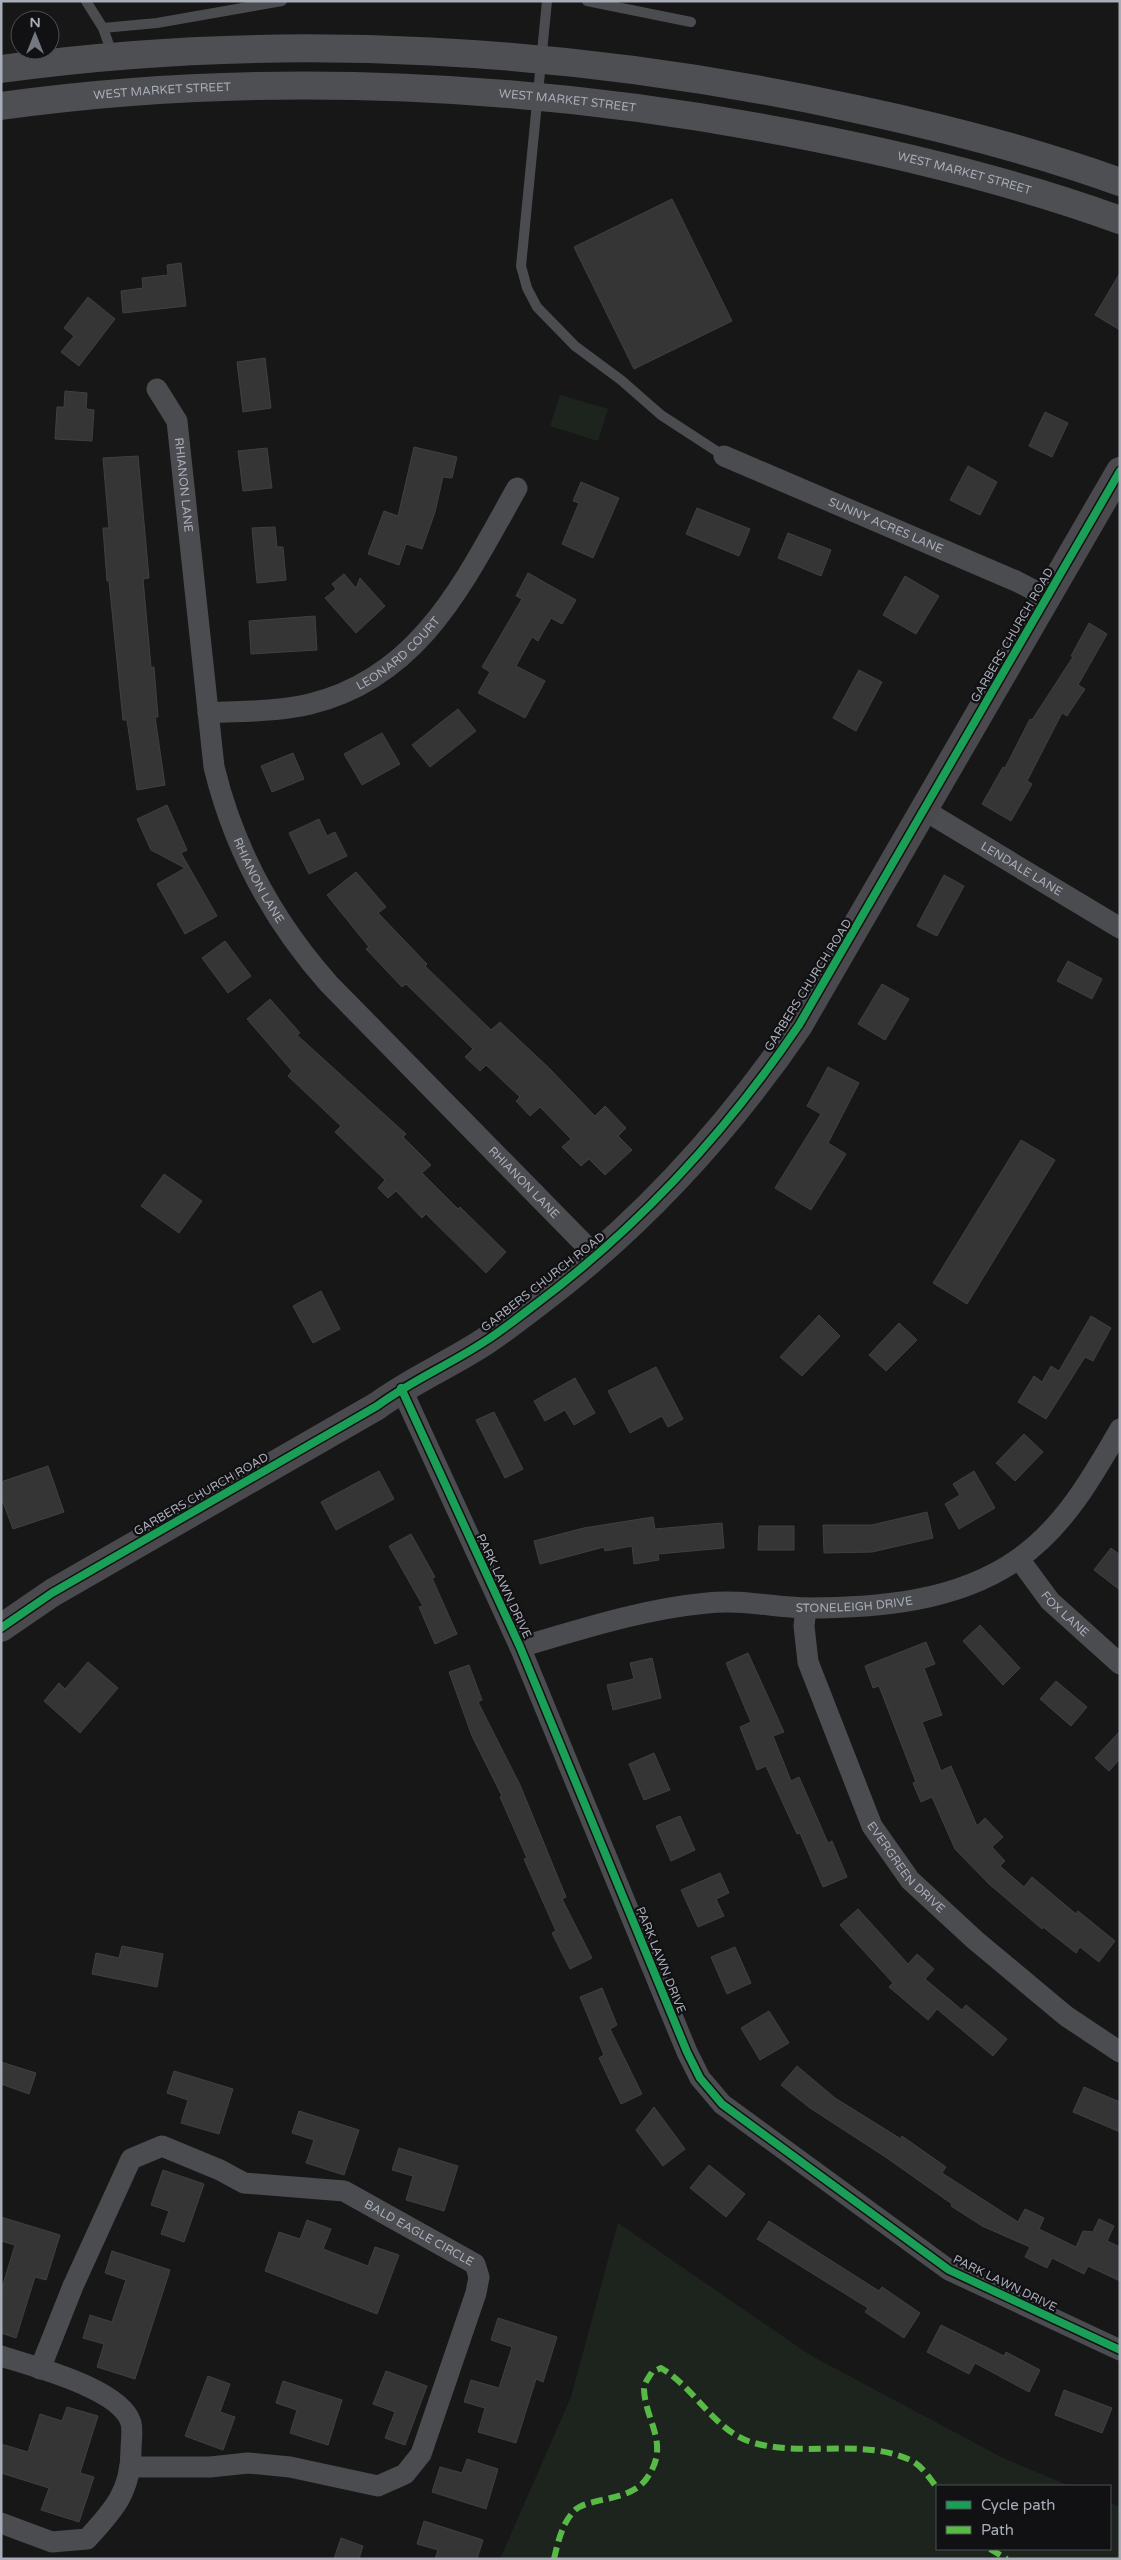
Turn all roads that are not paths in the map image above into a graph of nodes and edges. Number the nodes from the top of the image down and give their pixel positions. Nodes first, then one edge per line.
1 (86, 1) edge
2 (282, 1) edge
3 (547, 1) edge
4 (587, 1) edge
5 (691, 22) dead end
6 (103, 28) junction
7 (113, 57) junction
8 (541, 60) junction
9 (1, 69) edge
10 (538, 96) junction
11 (1, 106) edge
12 (1120, 182) edge
13 (1120, 220) edge
14 (157, 388) dead end
15 (724, 456) joint
16 (1120, 471) edge
17 (517, 488) dead end
18 (1047, 597) junction
19 (208, 713) junction
20 (924, 810) junction
21 (1120, 928) edge
22 (596, 1256) junction
23 (401, 1388) junction
24 (1120, 1429) edge
25 (1019, 1558) junction
26 (806, 1608) junction
27 (1, 1628) edge
28 (520, 1648) junction
29 (1120, 1664) edge
30 (1120, 2052) edge
31 (1120, 2350) edge
32 (1, 2356) edge
33 (40, 2369) junction
34 (131, 2467) junction
35 (1, 2523) edge

1 - 6 lane
2 - 6 lane
3 - 8 lane
4 - 5 lane
6 - 7 lane
7 - 8 main road
7 - 9 main road
8 - 10 lane
8 - 12 main road
10 - 11 main road, WEST MARKET STREET
10 - 13 main road, WEST MARKET STREET
10 - 15 lane
14 - 19 street, RHIANON LANE
15 - 18 street, SUNNY ACRES LANE
16 - 18 street, GARBERS CHURCH ROAD
17 - 19 street, LEONARD COURT
18 - 20 street, GARBERS CHURCH ROAD
19 - 22 street, RHIANON LANE
20 - 21 street, LENDALE LANE
20 - 22 street, GARBERS CHURCH ROAD
22 - 23 street, GARBERS CHURCH ROAD
23 - 27 street, GARBERS CHURCH ROAD
23 - 28 street, PARK LAWN DRIVE
24 - 25 street, STONELEIGH DRIVE
25 - 26 street, STONELEIGH DRIVE
25 - 29 street, FOX LANE
26 - 28 street, STONELEIGH DRIVE
26 - 30 street, EVERGREEN DRIVE
28 - 31 street, PARK LAWN DRIVE
32 - 33 street
33 - 34 street
33 - 34 street, BALD EAGLE CIRCLE
34 - 35 street

